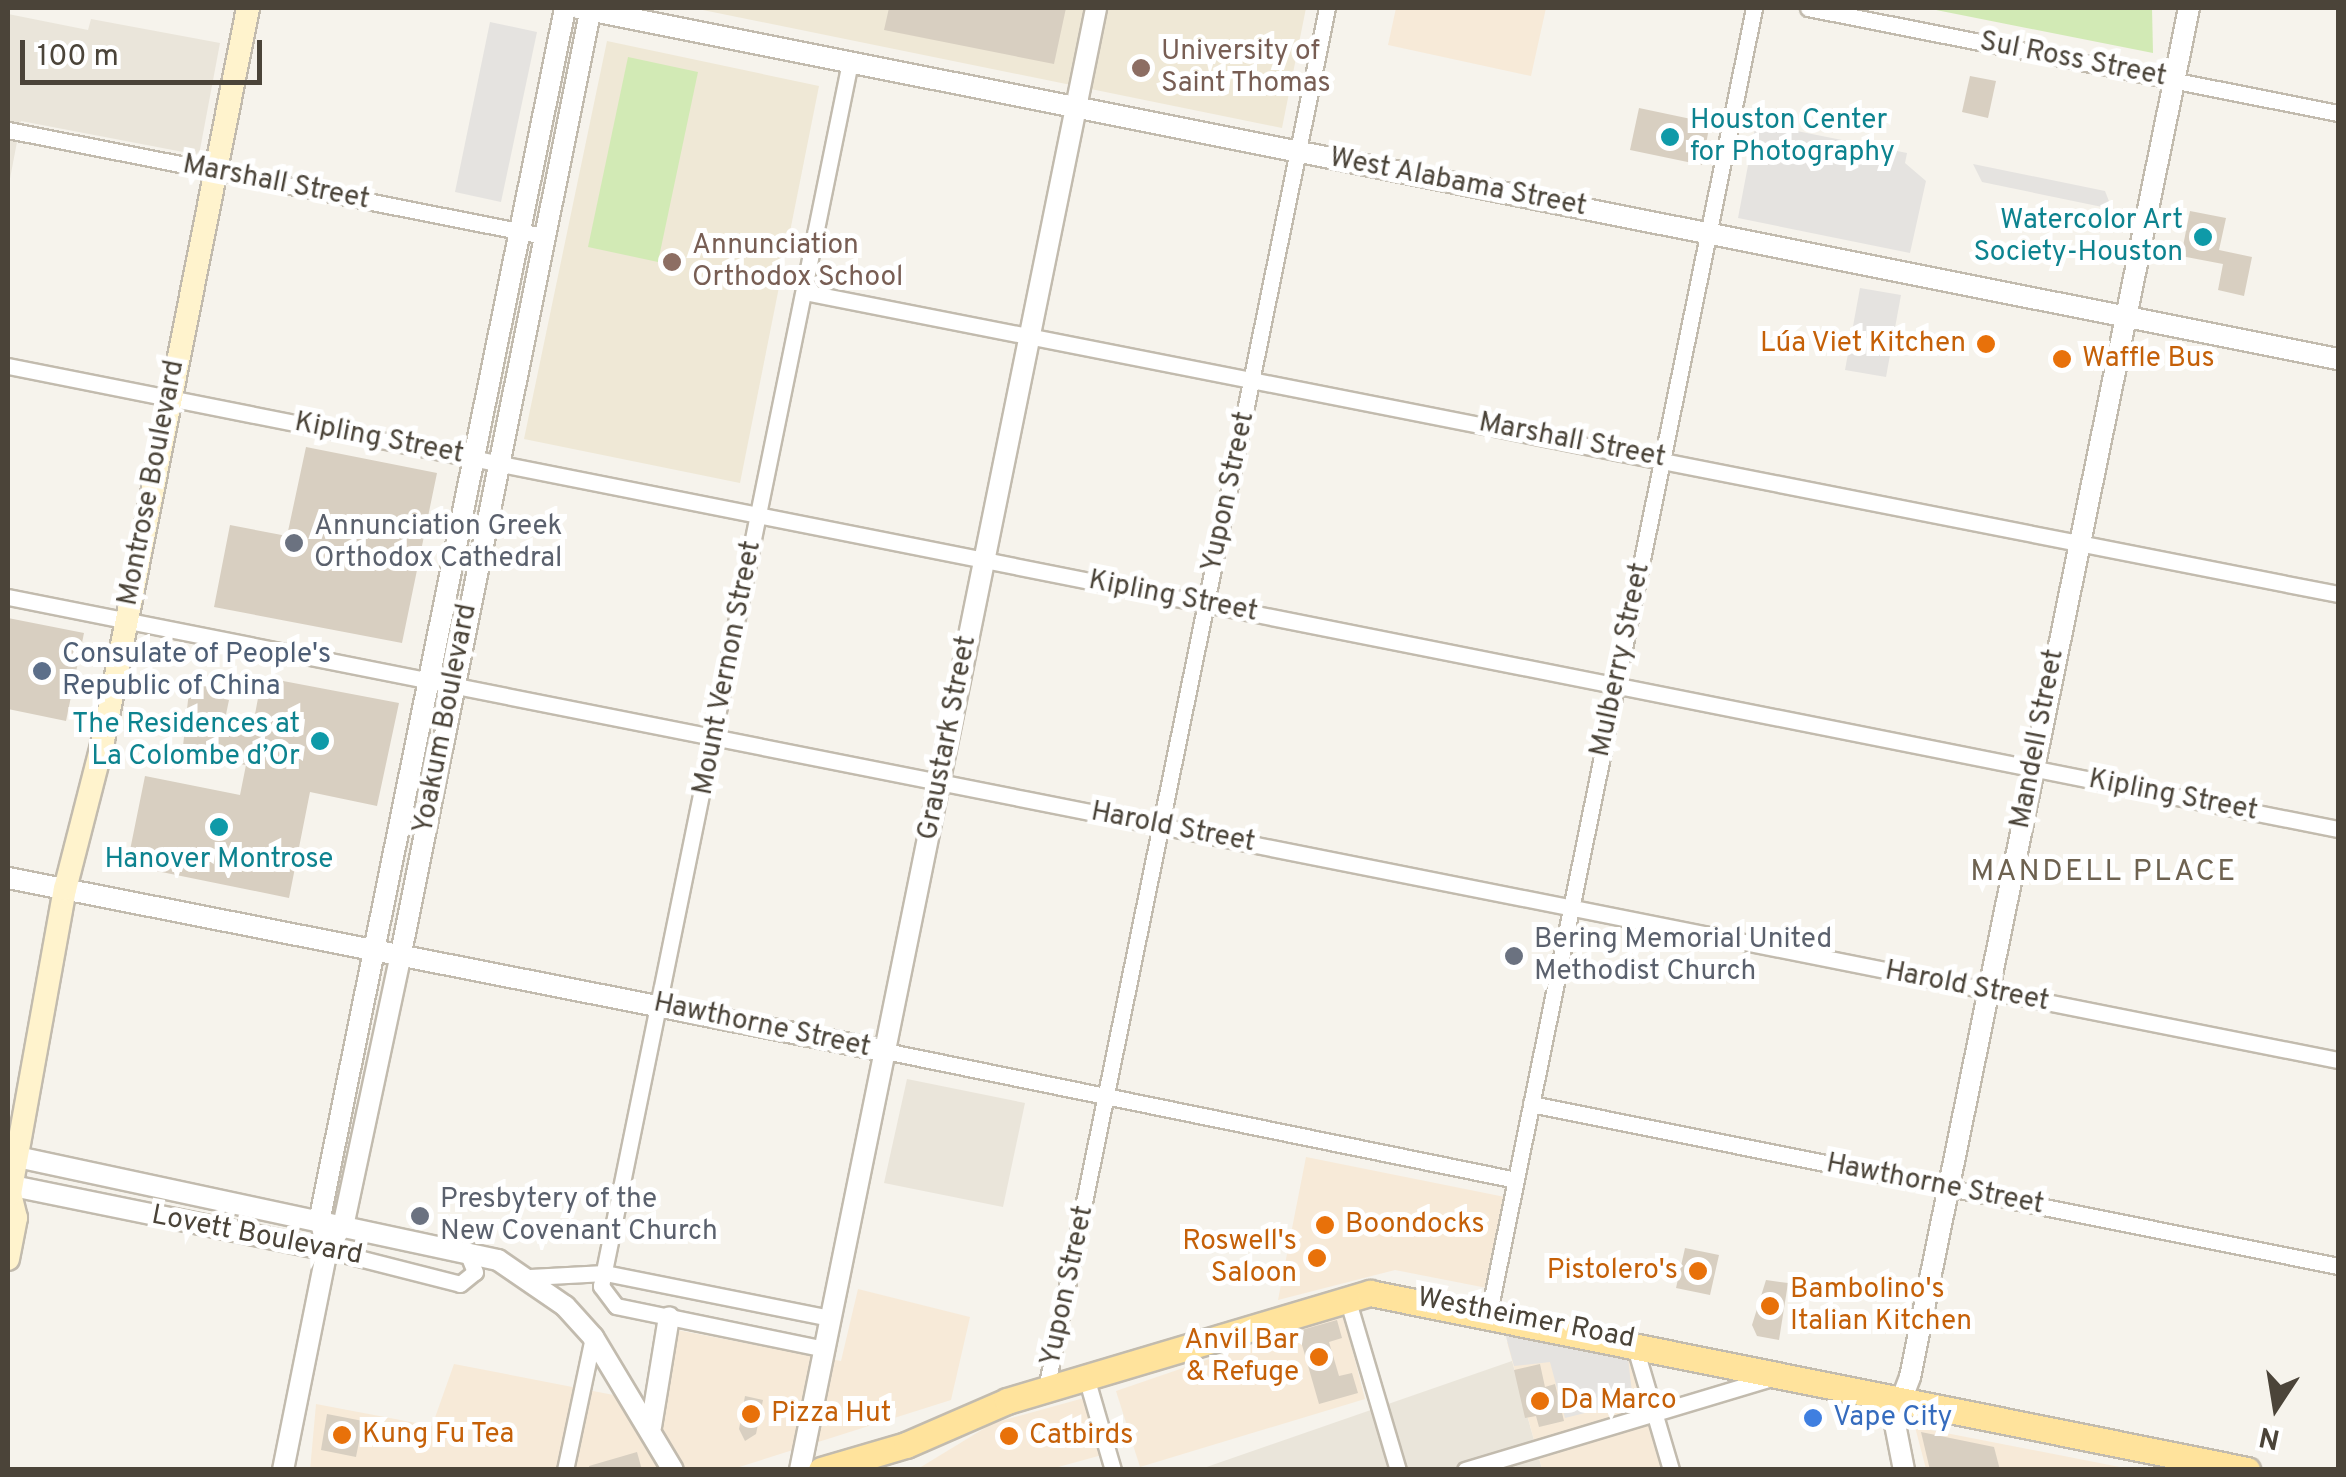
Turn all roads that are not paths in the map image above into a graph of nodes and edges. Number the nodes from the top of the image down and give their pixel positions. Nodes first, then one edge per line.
1 (248, 8) edge
2 (565, 8) edge
3 (586, 8) edge
4 (1096, 8) edge
5 (1327, 8) edge
6 (1754, 8) edge
7 (1808, 8) edge
8 (2189, 8) edge
9 (850, 62) junction
10 (2174, 80) junction
11 (1075, 107) junction
12 (2338, 114) edge
13 (8, 130) edge
14 (1299, 152) junction
15 (215, 171) junction
16 (520, 232) junction
17 (1708, 233) junction
18 (544, 236) junction
19 (804, 292) junction
20 (2128, 317) junction
21 (1029, 335) junction
22 (2338, 359) edge
23 (8, 366) edge
24 (1252, 377) junction
25 (169, 398) junction
26 (473, 458) junction
27 (1662, 460) junction
28 (497, 463) junction
29 (759, 515) junction
30 (2078, 542) junction
31 (984, 560) junction
32 (2338, 594) edge
33 (8, 597) edge
34 (1206, 604) junction
35 (125, 620) junction
36 (429, 681) junction
37 (451, 685) junction
38 (1616, 685) junction
39 (714, 736) junction
40 (2032, 768) junction
41 (939, 780) junction
42 (1163, 826) junction
43 (2338, 829) edge
44 (8, 878) edge
45 (65, 889) junction
46 (1571, 907) junction
47 (375, 948) junction
48 (401, 953) junction
49 (1988, 991) junction
50 (660, 1005) junction
51 (885, 1051) junction
52 (2338, 1060) edge
53 (1108, 1096) junction
54 (1531, 1104) junction
55 (12, 1156) edge
56 (1516, 1180) junction
57 (1948, 1188) junction
58 (9, 1190) edge
59 (320, 1217) junction
60 (344, 1222) junction
61 (327, 1250) junction
62 (466, 1250) junction
63 (8, 1258) edge
64 (2338, 1266) edge
65 (605, 1273) junction
66 (530, 1278) junction
67 (1347, 1298) junction
68 (1488, 1312) junction
69 (669, 1317) junction
70 (831, 1318) junction
71 (594, 1337) junction
72 (1633, 1340) junction
73 (824, 1348) junction
74 (1790, 1373) junction
75 (1086, 1377) junction
76 (1046, 1388) junction
77 (1903, 1397) junction
78 (1654, 1414) junction
79 (651, 1429) junction
80 (2157, 1460) edge
81 (283, 1470) edge
82 (565, 1470) edge
83 (673, 1470) edge
84 (800, 1470) edge
85 (821, 1470) edge
86 (1113, 1470) edge
87 (1398, 1470) edge
88 (1464, 1470) edge
89 (1671, 1470) edge
90 (1904, 1470) edge
91 (2247, 1470) edge

1 - 15 main road, Montrose Boulevard
2 - 16 street, Yoakum Boulevard
3 - 9 street, West Alabama Street
3 - 18 street, Yoakum Boulevard
4 - 11 street, Graustark Street
5 - 14 street, Yupon Street
6 - 17 street, Mulberry Street
7 - 10 street, Sul Ross Street
8 - 10 street, Mandell Street
9 - 11 street, West Alabama Street
9 - 19 street, Mount Vernon Street
10 - 12 street, Sul Ross Street
10 - 20 street, Mandell Street
11 - 14 street, West Alabama Street
11 - 21 street, Graustark Street
13 - 15 street, Marshall Street
14 - 17 street, West Alabama Street
14 - 24 street, Yupon Street
15 - 16 street, Marshall Street
15 - 25 main road, Montrose Boulevard
16 - 18 street, Marshall Street
16 - 26 street, Yoakum Boulevard
17 - 20 street, West Alabama Street
17 - 27 street, Mulberry Street
18 - 28 street, Yoakum Boulevard
19 - 21 street, Marshall Street
19 - 29 street, Mount Vernon Street
20 - 22 street, West Alabama Street
20 - 30 street, Mandell Street
21 - 24 street, Marshall Street
21 - 31 street, Graustark Street
23 - 25 street, Kipling Street
24 - 27 street, Marshall Street
24 - 34 street, Yupon Street
25 - 26 street, Kipling Street
25 - 35 main road, Montrose Boulevard
26 - 28 street, Kipling Street
26 - 36 street, Yoakum Boulevard
27 - 30 street, Marshall Street
27 - 38 street, Mulberry Street
28 - 29 street, Kipling Street
28 - 37 street, Yoakum Boulevard
29 - 31 street, Kipling Street
29 - 39 street, Mount Vernon Street
30 - 32 street, Marshall Street
30 - 40 street, Mandell Street
31 - 34 street, Kipling Street
31 - 41 street, Graustark Street
33 - 35 street, Harold Street
34 - 38 street, Kipling Street
34 - 42 street, Yupon Street
35 - 36 street, Harold Street
35 - 45 main road, Montrose Boulevard
36 - 37 street, Harold Street
36 - 47 street, Yoakum Boulevard
37 - 39 street, Harold Street
37 - 48 street, Yoakum Boulevard
38 - 40 street, Kipling Street
38 - 46 street, Mulberry Street
39 - 41 street, Harold Street
39 - 50 street, Mount Vernon Street
40 - 43 street, Kipling Street
40 - 49 street, Mandell Street
41 - 42 street, Harold Street
41 - 51 street, Graustark Street
42 - 46 street, Harold Street
42 - 53 street, Yupon Street
44 - 45 street, Hawthorne Street
45 - 47 street, Hawthorne Street
45 - 55 main road, Montrose Boulevard
46 - 49 street, Harold Street
46 - 54 street, Mulberry Street
47 - 48 street, Hawthorne Street
47 - 59 street, Yoakum Boulevard
48 - 50 street, Hawthorne Street
48 - 60 street, Yoakum Boulevard
49 - 52 street, Harold Street
49 - 57 street, Mandell Street
50 - 51 street, Hawthorne Street
50 - 65 street, Mount Vernon Street
51 - 53 street, Hawthorne Street
51 - 70 street, Graustark Street
53 - 56 street, Hawthorne Street
53 - 76 street, Yupon Street
54 - 56 street, Mulberry Street
54 - 57 street, Hawthorne Street
55 - 58 main road, Montrose Boulevard
55 - 59 street, Lovett Boulevard
56 - 68 street, Mulberry Street
57 - 64 street, Hawthorne Street
57 - 77 street, Mandell Street
58 - 61 street, Lovett Boulevard
58 - 63 main road, Montrose Boulevard
59 - 60 street, Lovett Boulevard
59 - 61 street, Yoakum Boulevard
60 - 61 street, Yoakum Boulevard
60 - 62 street, Lovett Boulevard
61 - 62 street, Lovett Boulevard
61 - 81 street, Yoakum Boulevard
62 - 66 street, Lovett Boulevard
65 - 66 street, Lovett Boulevard
65 - 69 street
65 - 70 street, Lovett Boulevard
66 - 71 street
67 - 68 main road, Westheimer Road
67 - 75 main road, Westheimer Road
67 - 87 street
68 - 72 main road, Westheimer Road
69 - 73 street
69 - 79 street
70 - 73 street, Graustark Street
71 - 79 street
71 - 82 street
72 - 74 main road, Westheimer Road
72 - 78 street
73 - 84 street, Graustark Street
74 - 77 main road, Westheimer Road
74 - 78 street
75 - 76 main road, Westheimer Road
75 - 86 street, Yupon Street
76 - 85 main road, Westheimer Road
77 - 80 main road, Westheimer Road
77 - 90 street, Mandell Street
78 - 88 street
78 - 89 street
79 - 83 street
80 - 91 main road, Westheimer Road

